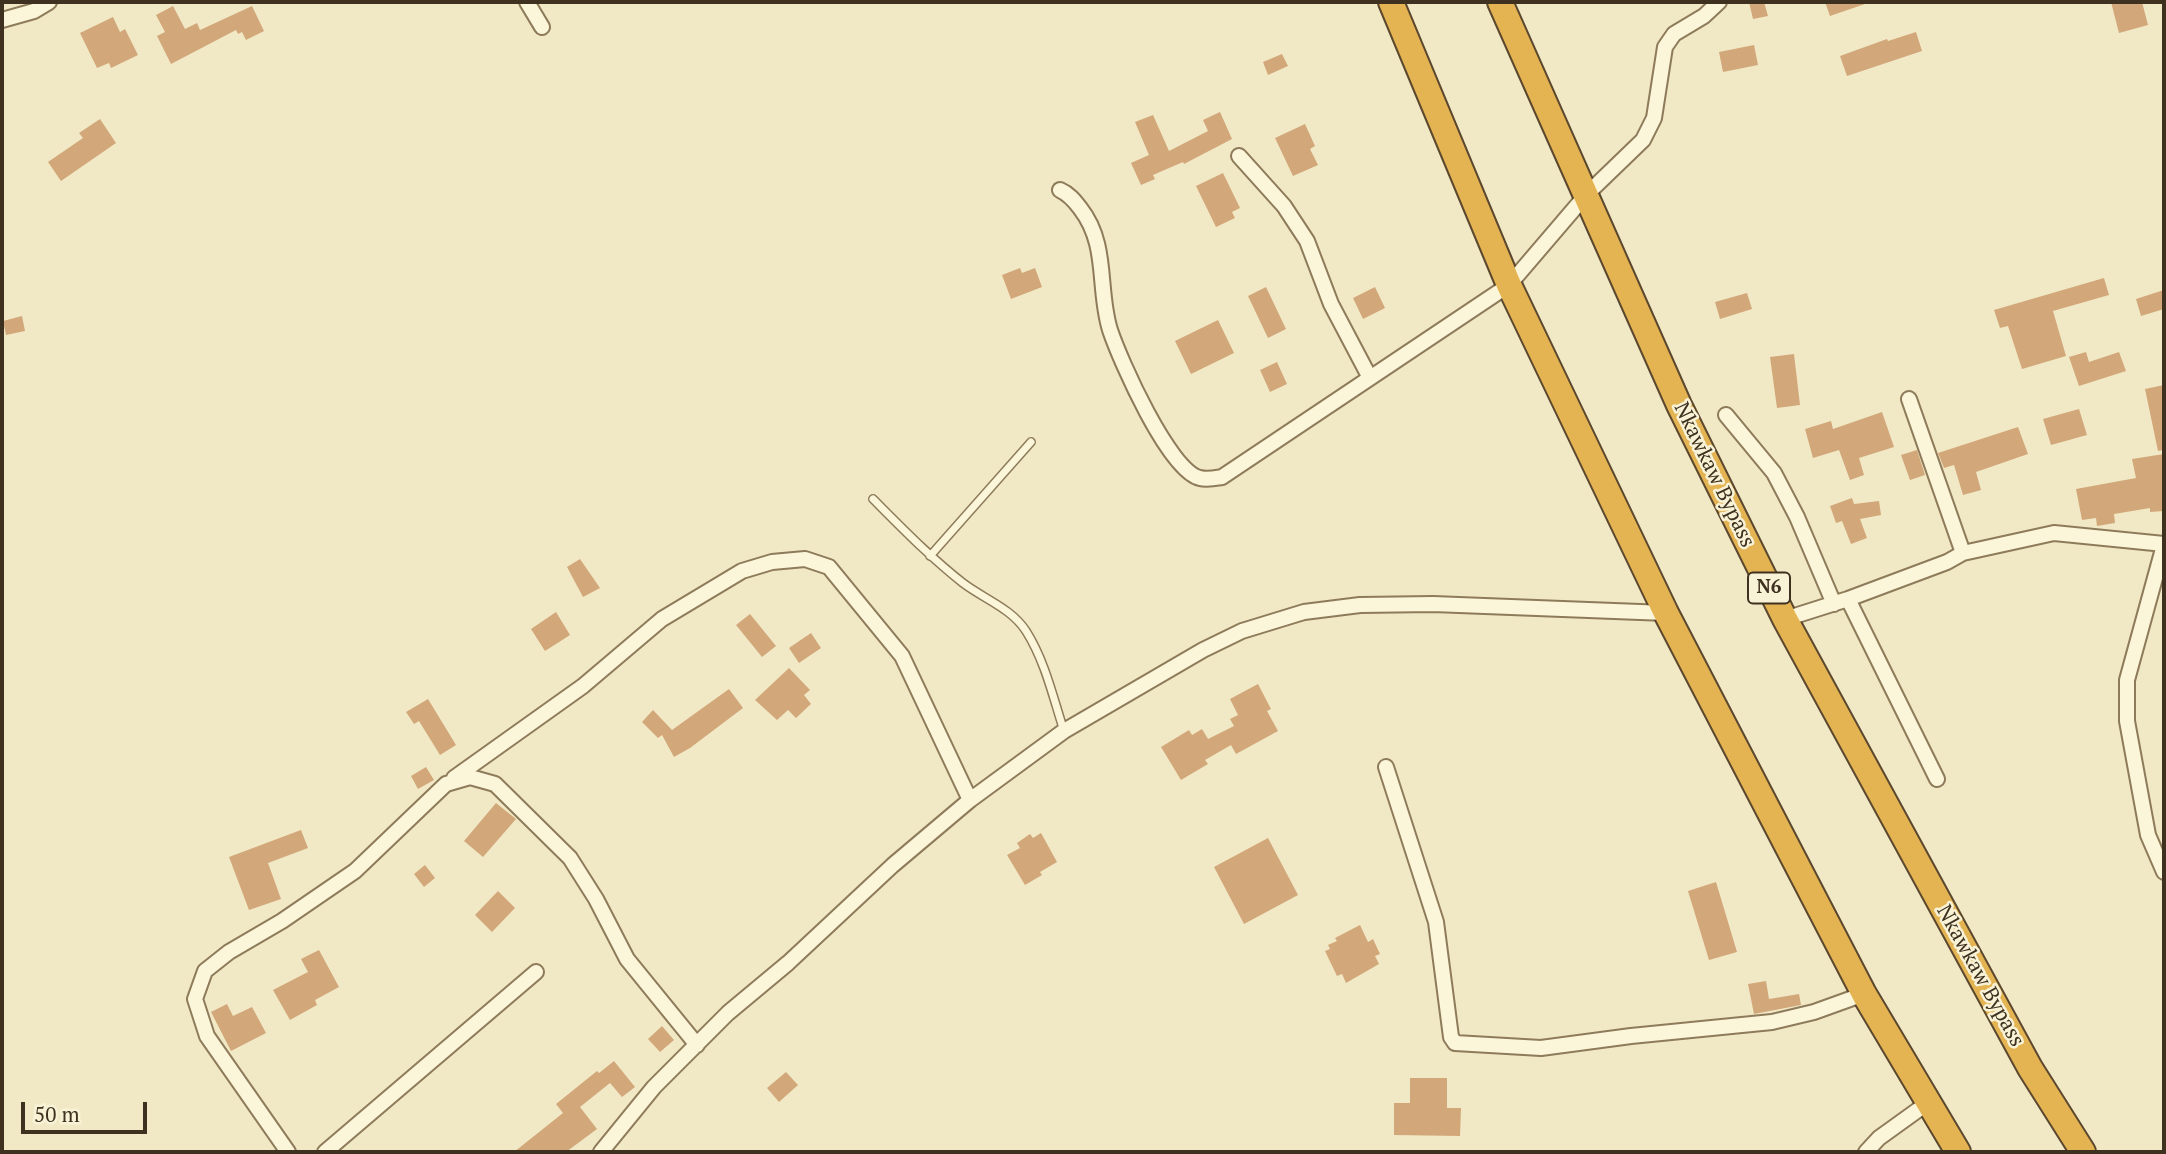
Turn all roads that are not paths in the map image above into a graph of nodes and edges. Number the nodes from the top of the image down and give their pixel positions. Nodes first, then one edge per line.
1 (49, 2) edge
2 (527, 2) edge
3 (1391, 2) edge
4 (1500, 2) edge
5 (1719, 2) edge
6 (2, 20) edge
7 (542, 27) dead end
8 (1239, 156) dead end
9 (1060, 190) dead end
10 (1586, 195) junction
11 (1509, 285) junction
12 (1370, 378) junction
13 (1909, 399) dead end
14 (1726, 415) dead end
15 (1031, 442) dead end
16 (873, 499) dead end
17 (2164, 544) edge
18 (1963, 553) junction
19 (930, 556) junction
20 (1841, 601) junction
21 (1666, 613) junction
22 (1785, 619) junction
23 (1064, 730) junction
24 (1386, 767) dead end
25 (1937, 779) dead end
26 (446, 784) junction
27 (970, 800) junction
28 (2164, 872) edge
29 (536, 972) dead end
30 (1864, 994) junction
31 (697, 1045) junction
32 (1928, 1102) junction
33 (288, 1152) edge
34 (325, 1152) edge
35 (601, 1152) edge
36 (1866, 1152) edge
37 (1958, 1152) edge
38 (2083, 1152) edge

1 - 6 street
2 - 7 street
3 - 11 highway
4 - 10 highway, Nkawkaw Bypass / N6
5 - 10 street
8 - 12 street
9 - 12 street
10 - 11 street
10 - 22 highway, Nkawkaw Bypass / N6
11 - 12 street
11 - 21 highway
13 - 18 street
14 - 20 street
15 - 19 lane
16 - 19 lane
17 - 18 street
17 - 28 street
18 - 20 street
19 - 23 lane
20 - 22 street
20 - 25 street
21 - 23 street
21 - 30 highway
22 - 38 highway, Nkawkaw Bypass / N6
23 - 27 street
24 - 30 street
26 - 27 street
26 - 31 street
26 - 33 street
27 - 31 street
29 - 34 street
30 - 32 highway
31 - 35 street
32 - 36 street
32 - 37 highway

